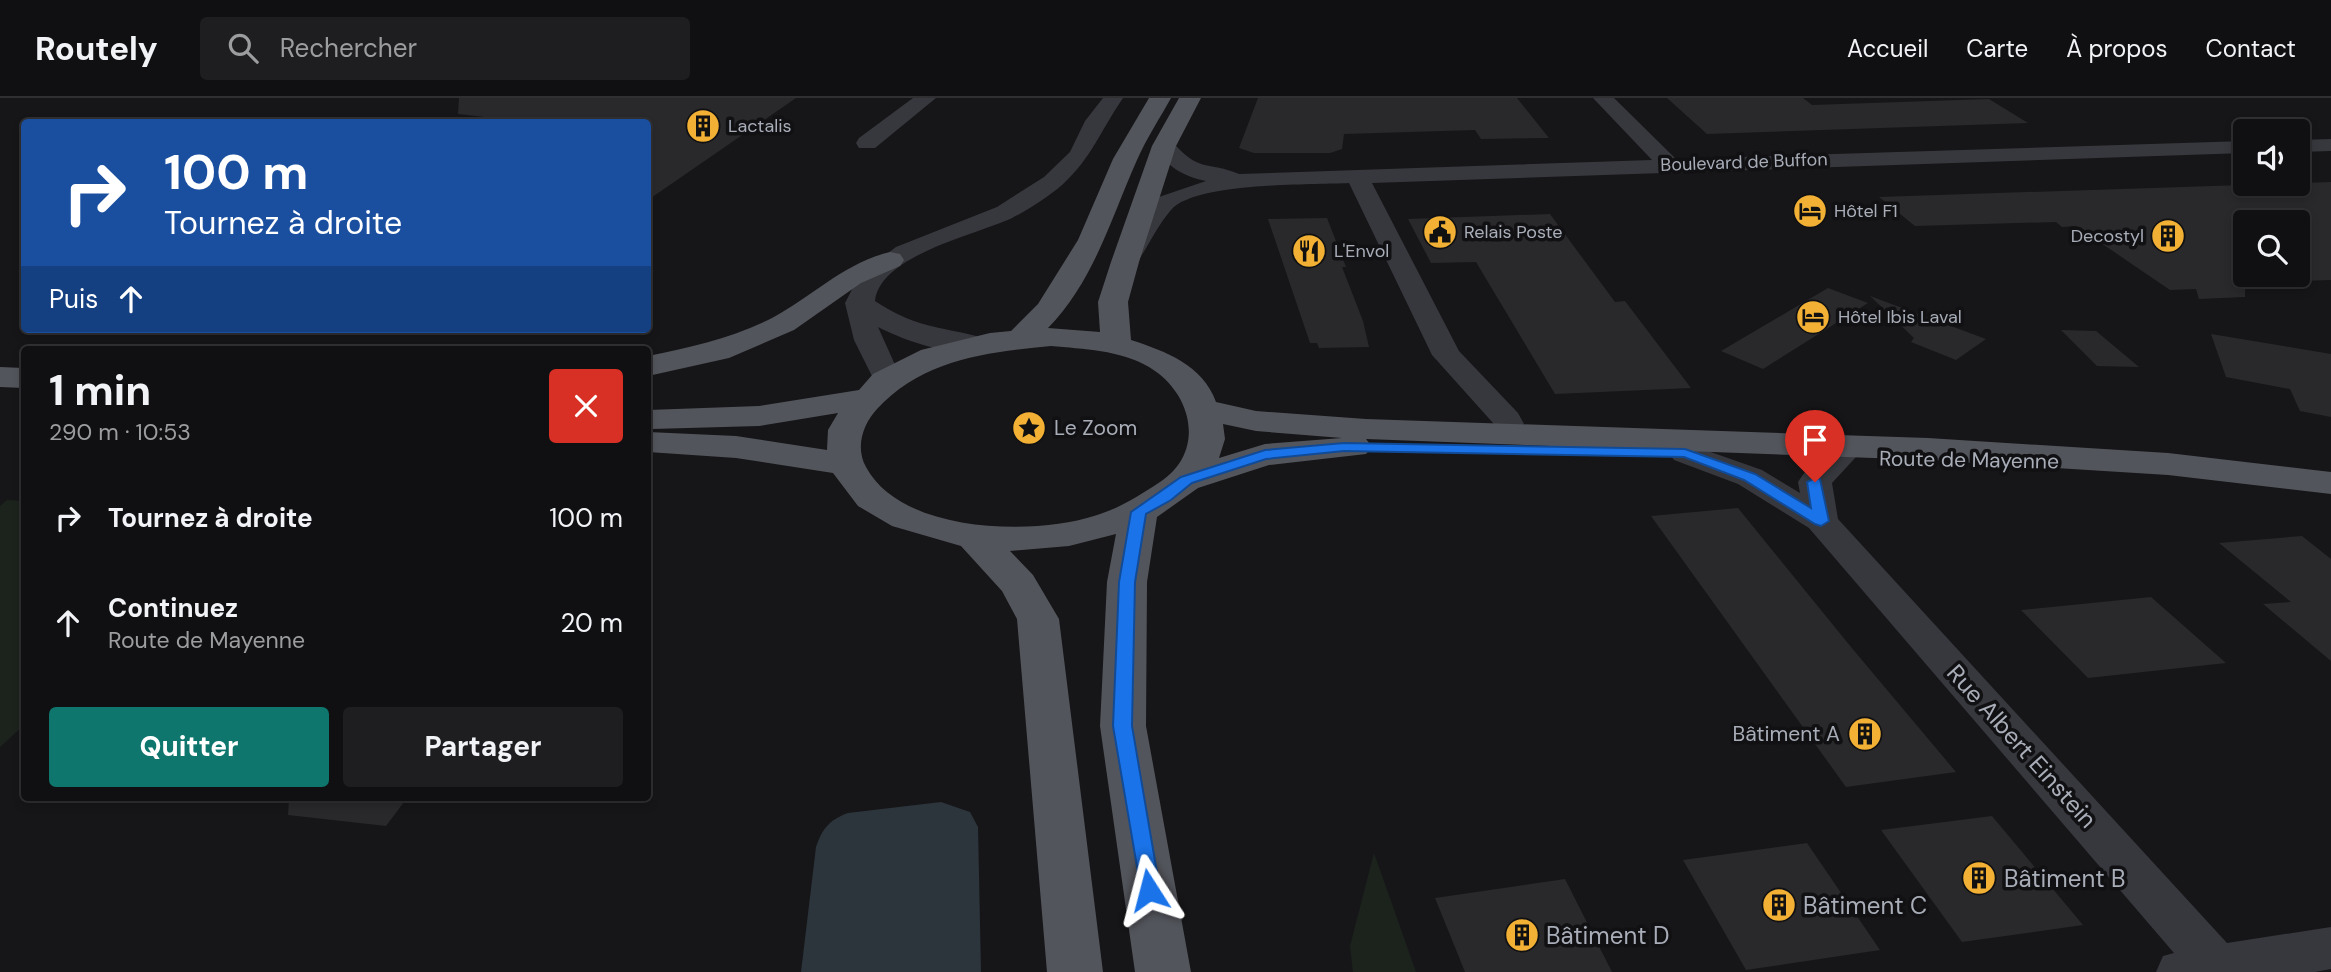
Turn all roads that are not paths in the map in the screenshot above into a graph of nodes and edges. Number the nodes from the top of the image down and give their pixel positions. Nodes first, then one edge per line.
1 (926, 98) edge
2 (1113, 98) edge
3 (1160, 98) edge
4 (1190, 98) edge
5 (1603, 98) edge
6 (867, 144) dead end
7 (2331, 145) edge
8 (1164, 146) junction
9 (2310, 146) edge
10 (2233, 147) edge
11 (1669, 165) junction
12 (1357, 176) junction
13 (1244, 180) junction
14 (890, 260) junction
15 (1125, 262) junction
16 (859, 303) junction
17 (1023, 336) junction
18 (970, 343) junction
19 (1116, 345) junction
20 (651, 365) edge
21 (0, 377) edge
22 (21, 378) edge
23 (874, 389) junction
24 (0, 399) edge
25 (21, 400) edge
26 (1208, 411) junction
27 (651, 419) edge
28 (1514, 435) junction
29 (651, 442) edge
30 (1685, 453) junction
31 (1840, 457) junction
32 (846, 464) junction
33 (2168, 464) junction
34 (1186, 480) junction
35 (2331, 483) edge
36 (1139, 512) junction
37 (1821, 521) junction
38 (974, 537) junction
39 (2331, 948) edge
40 (2207, 970) edge
41 (1075, 972) edge
42 (1163, 972) edge

1 - 6 street
2 - 14 street
3 - 17 main road
4 - 8 main road
5 - 11 street
7 - 9 street
8 - 13 street
8 - 15 main road
10 - 11 street, Boulevard de Buffon
11 - 12 street, Boulevard de Buffon
12 - 13 street, Boulevard de Buffon
12 - 28 street
13 - 15 street
14 - 16 street
14 - 20 main road
15 - 19 main road
16 - 18 street
16 - 23 street
17 - 18 main road
17 - 19 main road
18 - 23 main road
19 - 26 main road
21 - 22 main road
23 - 27 main road
23 - 32 main road
24 - 25 main road
26 - 28 main road, Route de Mayenne
26 - 34 main road
28 - 33 main road, Route de Mayenne
29 - 32 main road
30 - 31 main road, Route de Mayenne
30 - 34 main road, Route de Mayenne
30 - 37 street, Rue Albert Einstein
31 - 33 main road, Route de Mayenne
31 - 37 street
32 - 38 main road
33 - 35 main road, Route de Mayenne
34 - 36 main road
36 - 38 main road
36 - 42 main road
37 - 40 street, Rue Albert Einstein
38 - 41 main road
39 - 40 street

